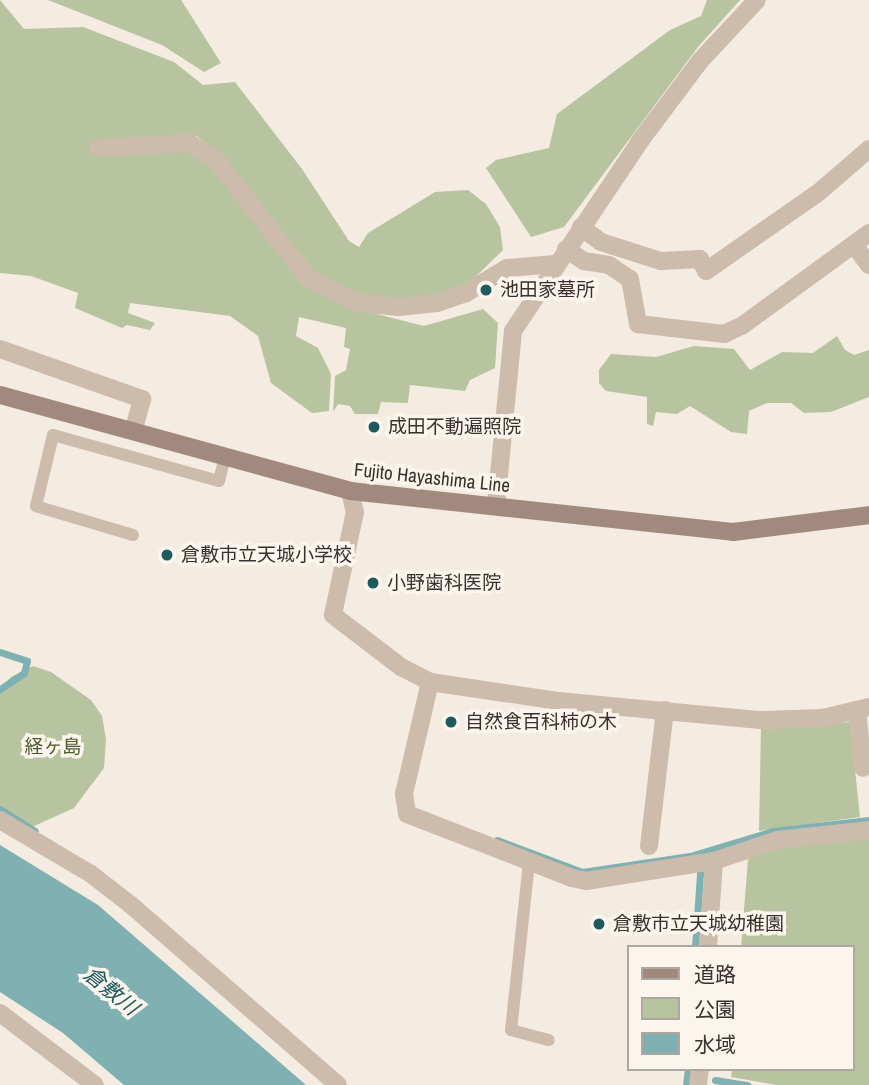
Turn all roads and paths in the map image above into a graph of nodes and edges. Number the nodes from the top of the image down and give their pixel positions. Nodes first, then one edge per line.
1 (757, 0) edge
2 (99, 148) dead end
3 (869, 149) edge
4 (581, 228) junction
5 (869, 233) edge
6 (854, 245) junction
7 (566, 248) junction
8 (555, 264) junction
9 (869, 265) edge
10 (0, 349) edge
11 (0, 395) edge
12 (134, 429) junction
13 (225, 457) junction
14 (350, 491) junction
15 (496, 505) junction
16 (869, 515) edge
17 (133, 535) dead end
18 (430, 682) junction
19 (863, 709) edge
20 (665, 710) junction
21 (863, 768) dead end
22 (0, 820) edge
23 (869, 830) edge
24 (649, 846) dead end
25 (714, 861) junction
26 (529, 862) junction
27 (708, 945) edge
28 (0, 1013) edge
29 (549, 1040) dead end
30 (95, 1085) edge
31 (338, 1085) edge

1 - 4 street
2 - 8 street
3 - 4 street
4 - 7 street
5 - 6 street
6 - 7 street
6 - 9 street
7 - 8 street
8 - 15 street
10 - 12 street
11 - 12 main road, Fujito Hayashima Line
12 - 13 main road, Fujito Hayashima Line
13 - 14 main road, Fujito Hayashima Line
13 - 17 lane
14 - 15 main road, Fujito Hayashima Line
14 - 18 street
15 - 16 main road, Fujito Hayashima Line
18 - 20 street
18 - 26 street
19 - 20 street
19 - 21 street
20 - 24 street
22 - 31 street
23 - 25 street
25 - 26 street
25 - 27 street
26 - 29 lane
28 - 30 street

